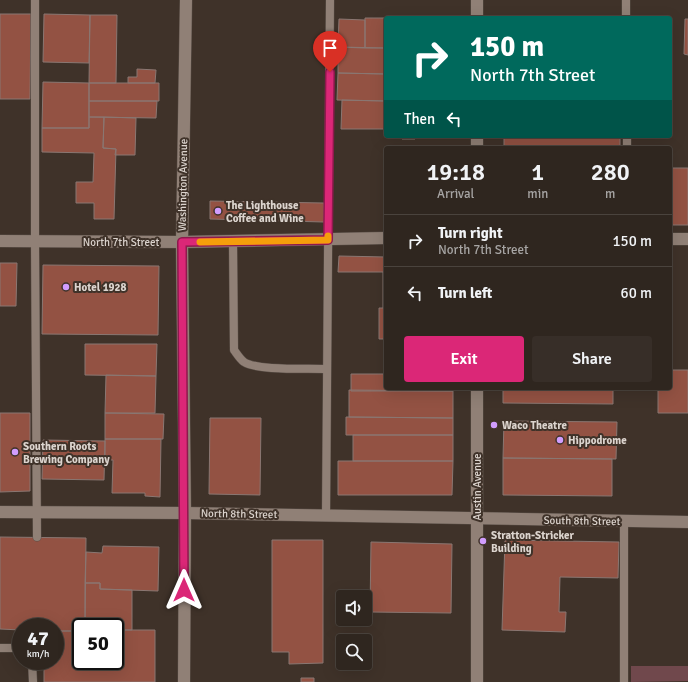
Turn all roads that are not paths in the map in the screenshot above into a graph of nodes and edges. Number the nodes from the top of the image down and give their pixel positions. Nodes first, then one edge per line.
1 (35, 0) edge
2 (186, 0) edge
3 (330, 0) edge
4 (477, 0) edge
5 (626, 0) edge
6 (477, 16) edge
7 (626, 16) edge
8 (384, 238) edge
9 (672, 239) edge
10 (688, 239) edge
11 (328, 240) junction
12 (0, 241) edge
13 (35, 241) junction
14 (233, 241) junction
15 (182, 242) junction
16 (328, 369) junction
17 (477, 390) edge
18 (0, 512) edge
19 (36, 512) junction
20 (185, 513) junction
21 (326, 516) junction
22 (477, 519) junction
23 (624, 522) junction
24 (688, 522) edge
25 (37, 538) dead end
26 (0, 648) edge
27 (12, 648) edge
28 (32, 670) edge
29 (32, 682) edge
30 (184, 682) edge
31 (477, 682) edge
32 (624, 682) edge

1 - 13 lane
2 - 15 street, Washington Avenue
3 - 11 lane
4 - 6 street
5 - 7 lane
8 - 11 street, North 7th Street
9 - 10 street
11 - 14 street, North 7th Street
11 - 16 lane
12 - 13 street, North 7th Street
13 - 15 street, North 7th Street
13 - 19 lane
14 - 15 street, North 7th Street
14 - 16 lane
15 - 20 street, Washington Avenue
16 - 21 lane
17 - 22 street, Austin Avenue
18 - 19 street, North 8th Street
19 - 20 street, North 8th Street
19 - 25 lane
20 - 21 street, North 8th Street
20 - 30 street, Washington Avenue
21 - 22 street, North 8th Street
22 - 23 street, South 8th Street
22 - 31 street, Austin Avenue
23 - 24 street, South 8th Street
23 - 32 lane
26 - 27 lane
28 - 29 lane

